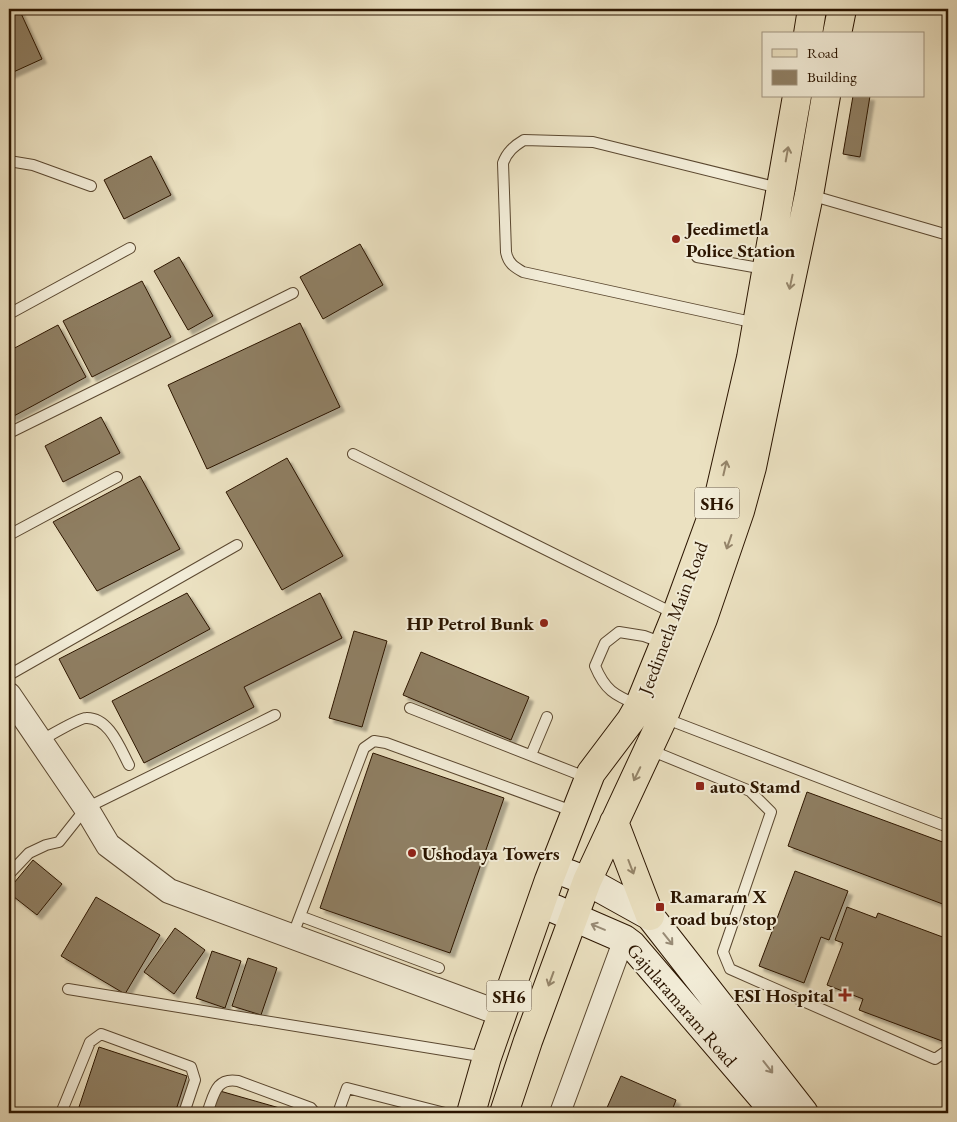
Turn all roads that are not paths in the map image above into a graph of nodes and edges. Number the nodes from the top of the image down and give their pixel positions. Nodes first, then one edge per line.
1 (812, 9) edge
2 (842, 9) edge
3 (808, 32) edge
4 (837, 32) edge
5 (797, 98) edge
6 (826, 98) edge
7 (9, 161) edge
8 (91, 186) dead end
9 (780, 188) junction
10 (809, 195) junction
11 (948, 236) edge
12 (130, 248) dead end
13 (698, 257) dead end
14 (766, 269) junction
15 (294, 293) dead end
16 (9, 314) edge
17 (757, 323) junction
18 (9, 433) edge
19 (353, 454) dead end
20 (117, 476) dead end
21 (9, 535) edge
22 (237, 545) dead end
23 (676, 615) junction
24 (664, 643) junction
25 (9, 675) edge
26 (10, 701) edge
27 (410, 708) dead end
28 (635, 713) junction
29 (275, 715) dead end
30 (547, 717) dead end
31 (663, 718) junction
32 (40, 741) junction
33 (649, 750) junction
34 (530, 755) junction
35 (129, 765) dead end
36 (589, 779) junction
37 (86, 808) junction
38 (576, 812) junction
39 (614, 822) junction
40 (948, 827) edge
41 (10, 873) edge
42 (578, 878) junction
43 (564, 913) junction
44 (650, 916) junction
45 (296, 927) junction
46 (624, 938) junction
47 (350, 947) junction
48 (439, 968) dead end
49 (68, 990) dead end
50 (502, 1014) junction
51 (948, 1050) edge
52 (488, 1057) junction
53 (765, 1108) edge
54 (61, 1113) edge
55 (184, 1113) edge
56 (207, 1113) edge
57 (315, 1113) edge
58 (338, 1113) edge
59 (445, 1113) edge
60 (470, 1113) edge
61 (486, 1113) edge
62 (504, 1113) edge
63 (560, 1113) edge
64 (804, 1113) edge

1 - 3 main road
2 - 4 main road
9 -> 5 main road, Jeedimetla Main Road / SH6
6 - 10 main road, Jeedimetla Main Road / SH6
7 - 8 lane
9 - 10 main road
9 - 14 main road, Jeedimetla Main Road / SH6
9 - 17 lane
10 - 11 lane
10 -> 31 main road, Jeedimetla Main Road / SH6
12 - 16 lane
13 - 14 lane
14 - 17 main road, Jeedimetla Main Road / SH6
15 - 18 lane
23 -> 17 main road, Jeedimetla Main Road / SH6
19 - 23 lane
20 - 21 lane
22 - 25 lane
23 - 24 main road, Jeedimetla Main Road / SH6
24 - 28 main road, Jeedimetla Main Road / SH6
24 - 28 lane
26 - 32 street
27 - 34 lane
28 - 36 main road, Jeedimetla Main Road / SH6
28 - 42 main road
29 - 37 lane
30 - 34 lane
31 - 33 main road, Jeedimetla Main Road / SH6
31 - 40 lane
32 - 35 lane
32 - 37 street
33 -> 39 main road, Jeedimetla Main Road / SH6
33 - 51 lane
34 - 36 lane
36 - 38 main road, Jeedimetla Main Road / SH6
37 - 41 lane
37 - 45 street
38 - 45 lane
38 - 50 main road, Jeedimetla Main Road / SH6
39 - 42 main road, Jeedimetla Main Road / SH6
39 -> 44 main road
42 - 43 main road, Jeedimetla Main Road / SH6
42 - 44 main road, Gajularamaram Road
46 -> 43 main road, Gajularamaram Road
43 - 61 main road
43 -> 62 main road, Jeedimetla Main Road / SH6
44 -> 64 main road, Gajularamaram Road
45 - 47 street
46 - 53 main road, Gajularamaram Road
46 - 63 street
47 - 48 lane
47 - 50 street
49 - 52 lane
50 - 52 main road, Jeedimetla Main Road / SH6
52 - 60 main road, Jeedimetla Main Road / SH6
54 - 55 lane
56 - 57 lane
58 - 59 lane

